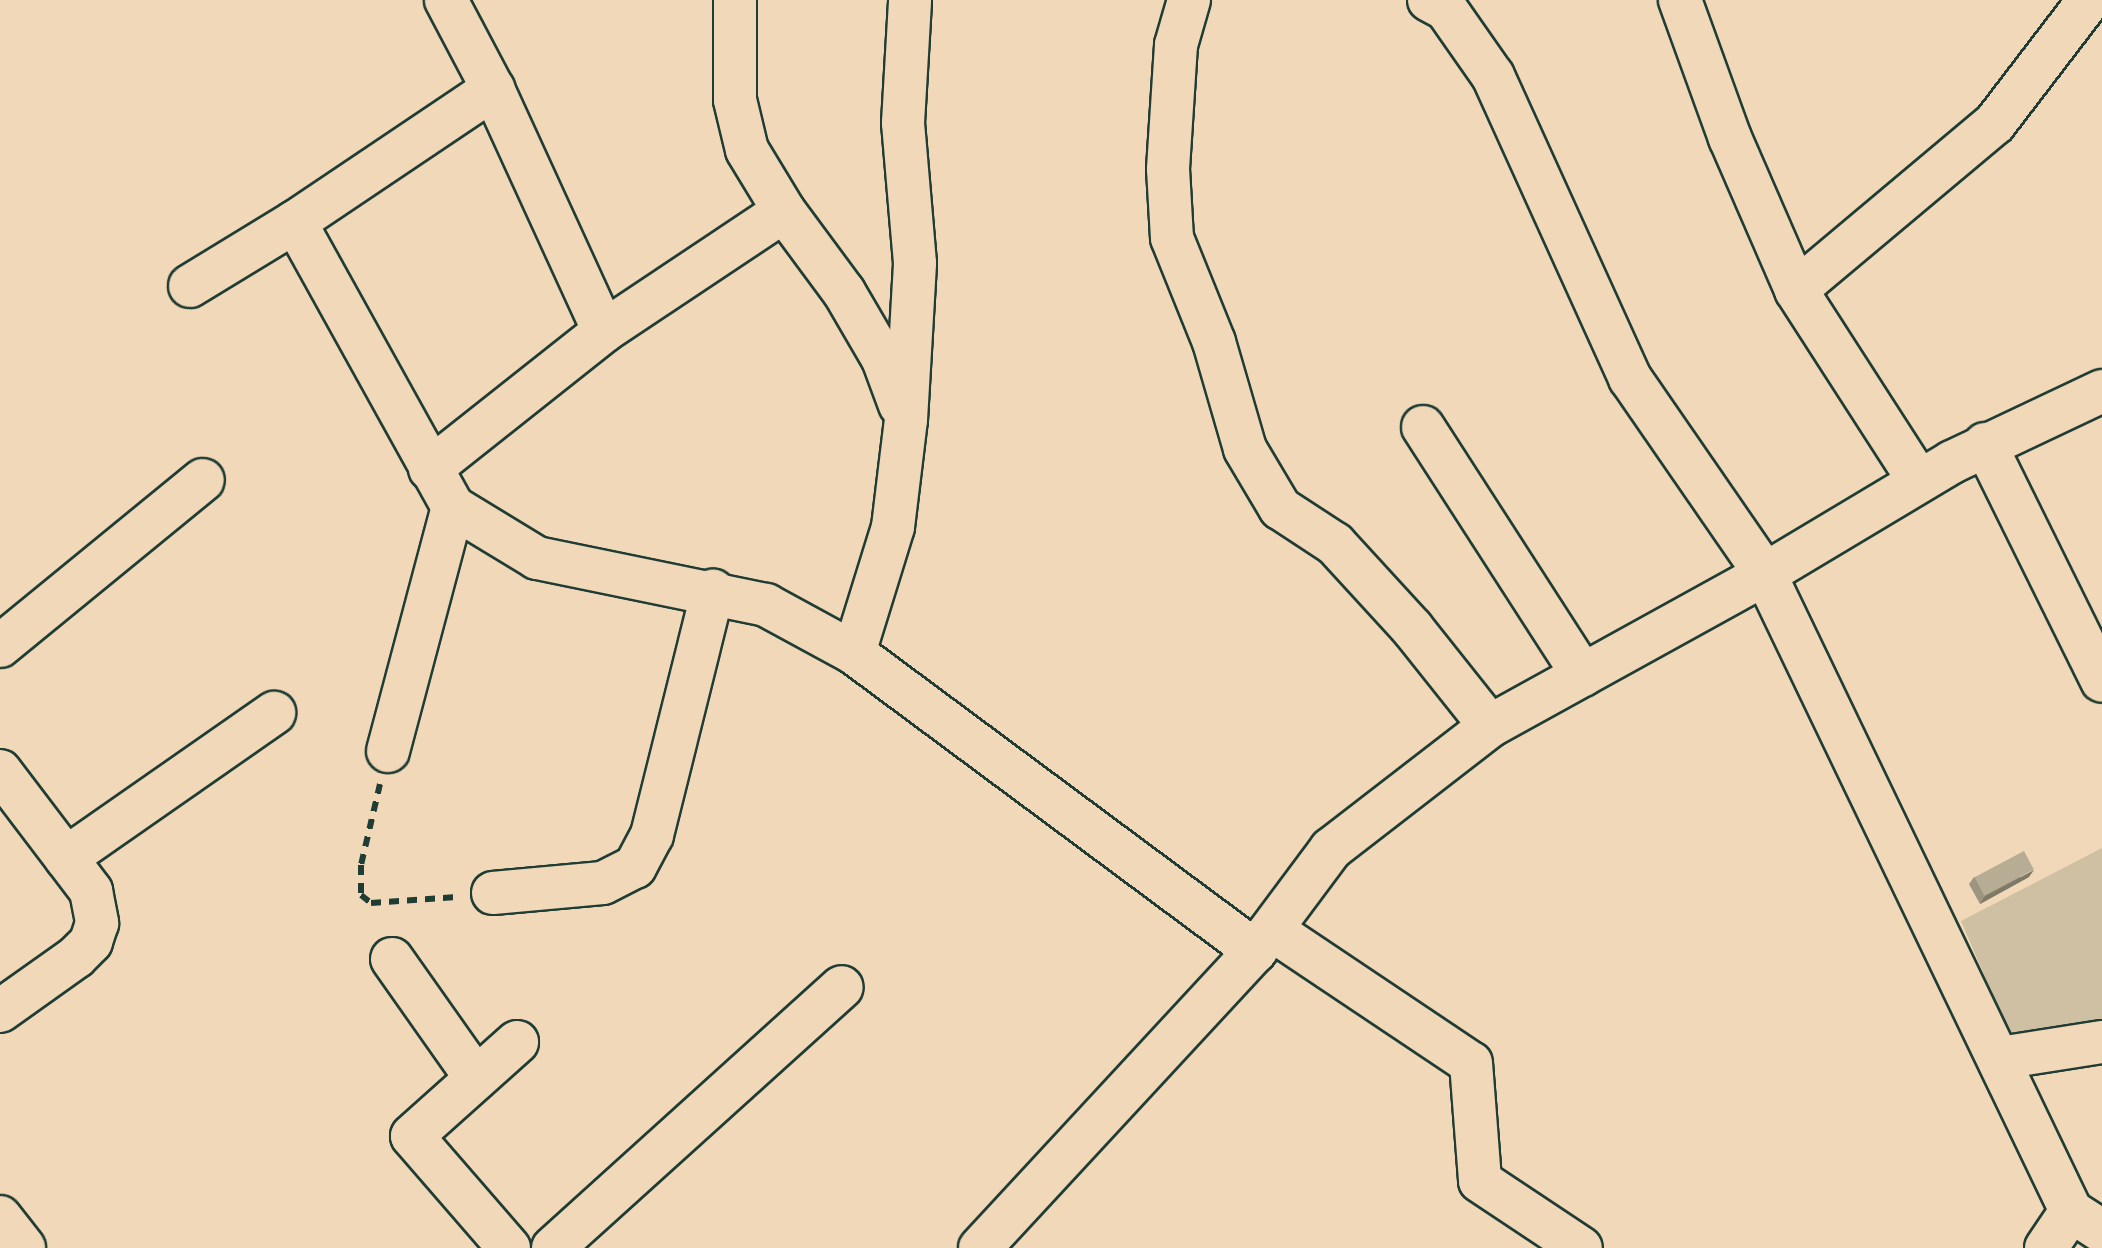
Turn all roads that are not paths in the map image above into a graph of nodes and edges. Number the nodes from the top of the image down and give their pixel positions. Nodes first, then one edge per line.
1 (446, 0) edge
2 (735, 0) edge
3 (910, 0) edge
4 (1189, 0) edge
5 (1429, 0) edge
6 (1680, 0) edge
7 (2089, 0) edge
8 (493, 89) junction
9 (784, 211) junction
10 (295, 222) junction
11 (190, 286) dead end
12 (1796, 290) junction
13 (604, 332) junction
14 (2102, 390) edge
15 (906, 420) junction
16 (1423, 428) dead end
17 (1985, 444) junction
18 (430, 469) junction
19 (202, 480) dead end
20 (1919, 481) junction
21 (453, 508) junction
22 (1766, 574) junction
23 (713, 592) junction
24 (0, 646) edge
25 (854, 653) junction
26 (1583, 675) junction
27 (2102, 681) edge
28 (274, 713) dead end
29 (1490, 726) junction
30 (388, 751) road end
31 (0, 771) edge
32 (66, 858) junction
33 (493, 893) road end
34 (1263, 941) junction
35 (392, 959) dead end
36 (842, 987) dead end
37 (0, 1012) edge
38 (516, 1042) dead end
39 (2102, 1042) edge
40 (2000, 1058) junction
41 (476, 1078) junction
42 (0, 1217) edge
43 (2086, 1221) edge
44 (24, 1248) edge
45 (510, 1248) edge
46 (553, 1248) edge
47 (980, 1248) edge
48 (1581, 1248) edge
49 (2046, 1248) edge

1 - 8 street
2 - 9 street
3 - 15 street
4 - 29 street
5 - 22 street
6 - 12 street
7 - 12 street
8 - 10 street
8 - 13 street
9 - 13 street
9 - 15 street
10 - 11 street
10 - 18 street
12 - 20 street
13 - 18 street
14 - 17 street
15 - 25 street
16 - 26 street
17 - 20 street
17 - 27 street
18 - 21 street
19 - 24 street
20 - 22 street
21 - 23 street
21 - 30 street
22 - 26 street
22 - 40 street
23 - 25 street
23 - 33 street
25 - 34 street
26 - 29 street
28 - 32 street
29 - 34 street
31 - 32 street
32 - 37 street
34 - 47 street
34 - 48 street
35 - 41 street
36 - 46 street
38 - 41 street
39 - 40 street
40 - 43 street
41 - 45 street
42 - 44 street
43 - 49 street

